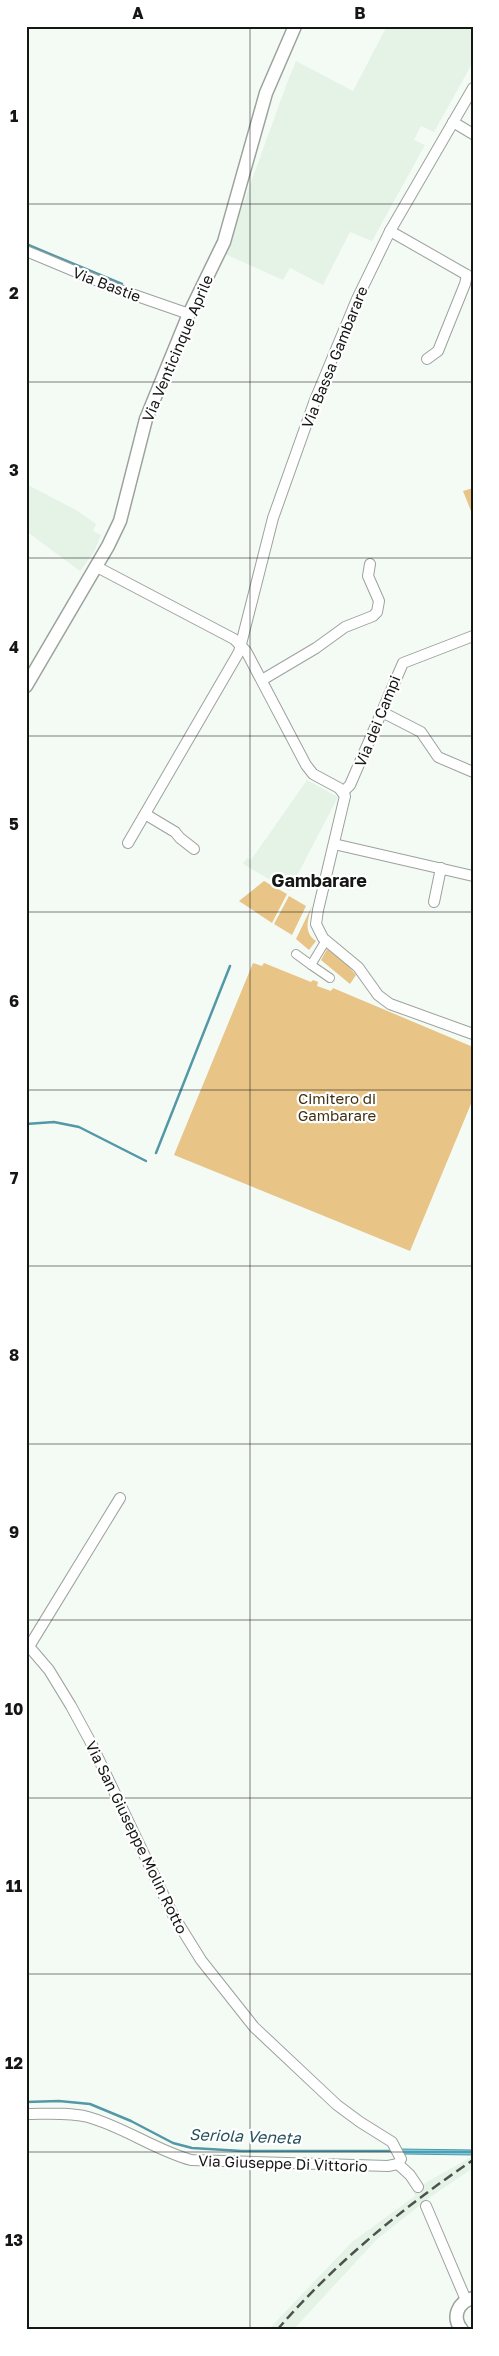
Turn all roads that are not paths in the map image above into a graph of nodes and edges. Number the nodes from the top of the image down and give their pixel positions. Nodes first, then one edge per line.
1 (295, 26) edge
2 (473, 88) edge
3 (453, 122) junction
4 (473, 134) edge
5 (390, 231) junction
6 (26, 251) edge
7 (470, 273) edge
8 (189, 314) junction
9 (428, 359) dead end
10 (370, 564) dead end
11 (97, 567) junction
12 (473, 636) edge
13 (241, 645) junction
14 (262, 680) junction
15 (26, 686) edge
16 (382, 712) junction
17 (473, 772) edge
18 (343, 792) junction
19 (145, 814) junction
20 (128, 843) dead end
21 (334, 844) junction
22 (194, 849) dead end
23 (441, 868) junction
24 (473, 876) edge
25 (434, 902) dead end
26 (326, 940) junction
27 (296, 954) dead end
28 (311, 965) junction
29 (330, 978) dead end
30 (473, 1034) edge
31 (120, 1498) dead end
32 (28, 1644) edge
33 (26, 2114) edge
34 (400, 2162) junction
35 (418, 2187) dead end
36 (426, 2206) dead end
37 (469, 2299) edge
38 (457, 2328) edge

1 - 8 street, Via Venticinque Aprile
2 - 3 street, Via Bassa Gambarare
3 - 4 street
3 - 5 street, Via Bassa Gambarare
5 - 7 street
5 - 13 street, Via Bassa Gambarare
6 - 8 street, Via Bastie
7 - 9 street
8 - 11 street, Via Venticinque Aprile
10 - 14 street
11 - 13 street
11 - 15 street, Via Venticinque Aprile
12 - 16 street, Via dei Campi
13 - 14 street
13 - 19 street, Via Bassa Gambarare
14 - 18 street
16 - 17 street
16 - 18 street, Via dei Campi
18 - 21 street
19 - 20 street, Via Bassa Gambarare
19 - 22 street
21 - 23 street
21 - 26 street
23 - 24 street
23 - 25 street
26 - 28 street
26 - 30 street
27 - 28 street
28 - 29 street
31 - 32 street, Via San Giuseppe Molin Rotto
32 - 34 street, Via San Giuseppe Molin Rotto
33 - 34 street, Via Giuseppe Di Vittorio
34 - 35 street, Via San Giuseppe Molin Rotto
36 - 37 street
37 - 38 street

